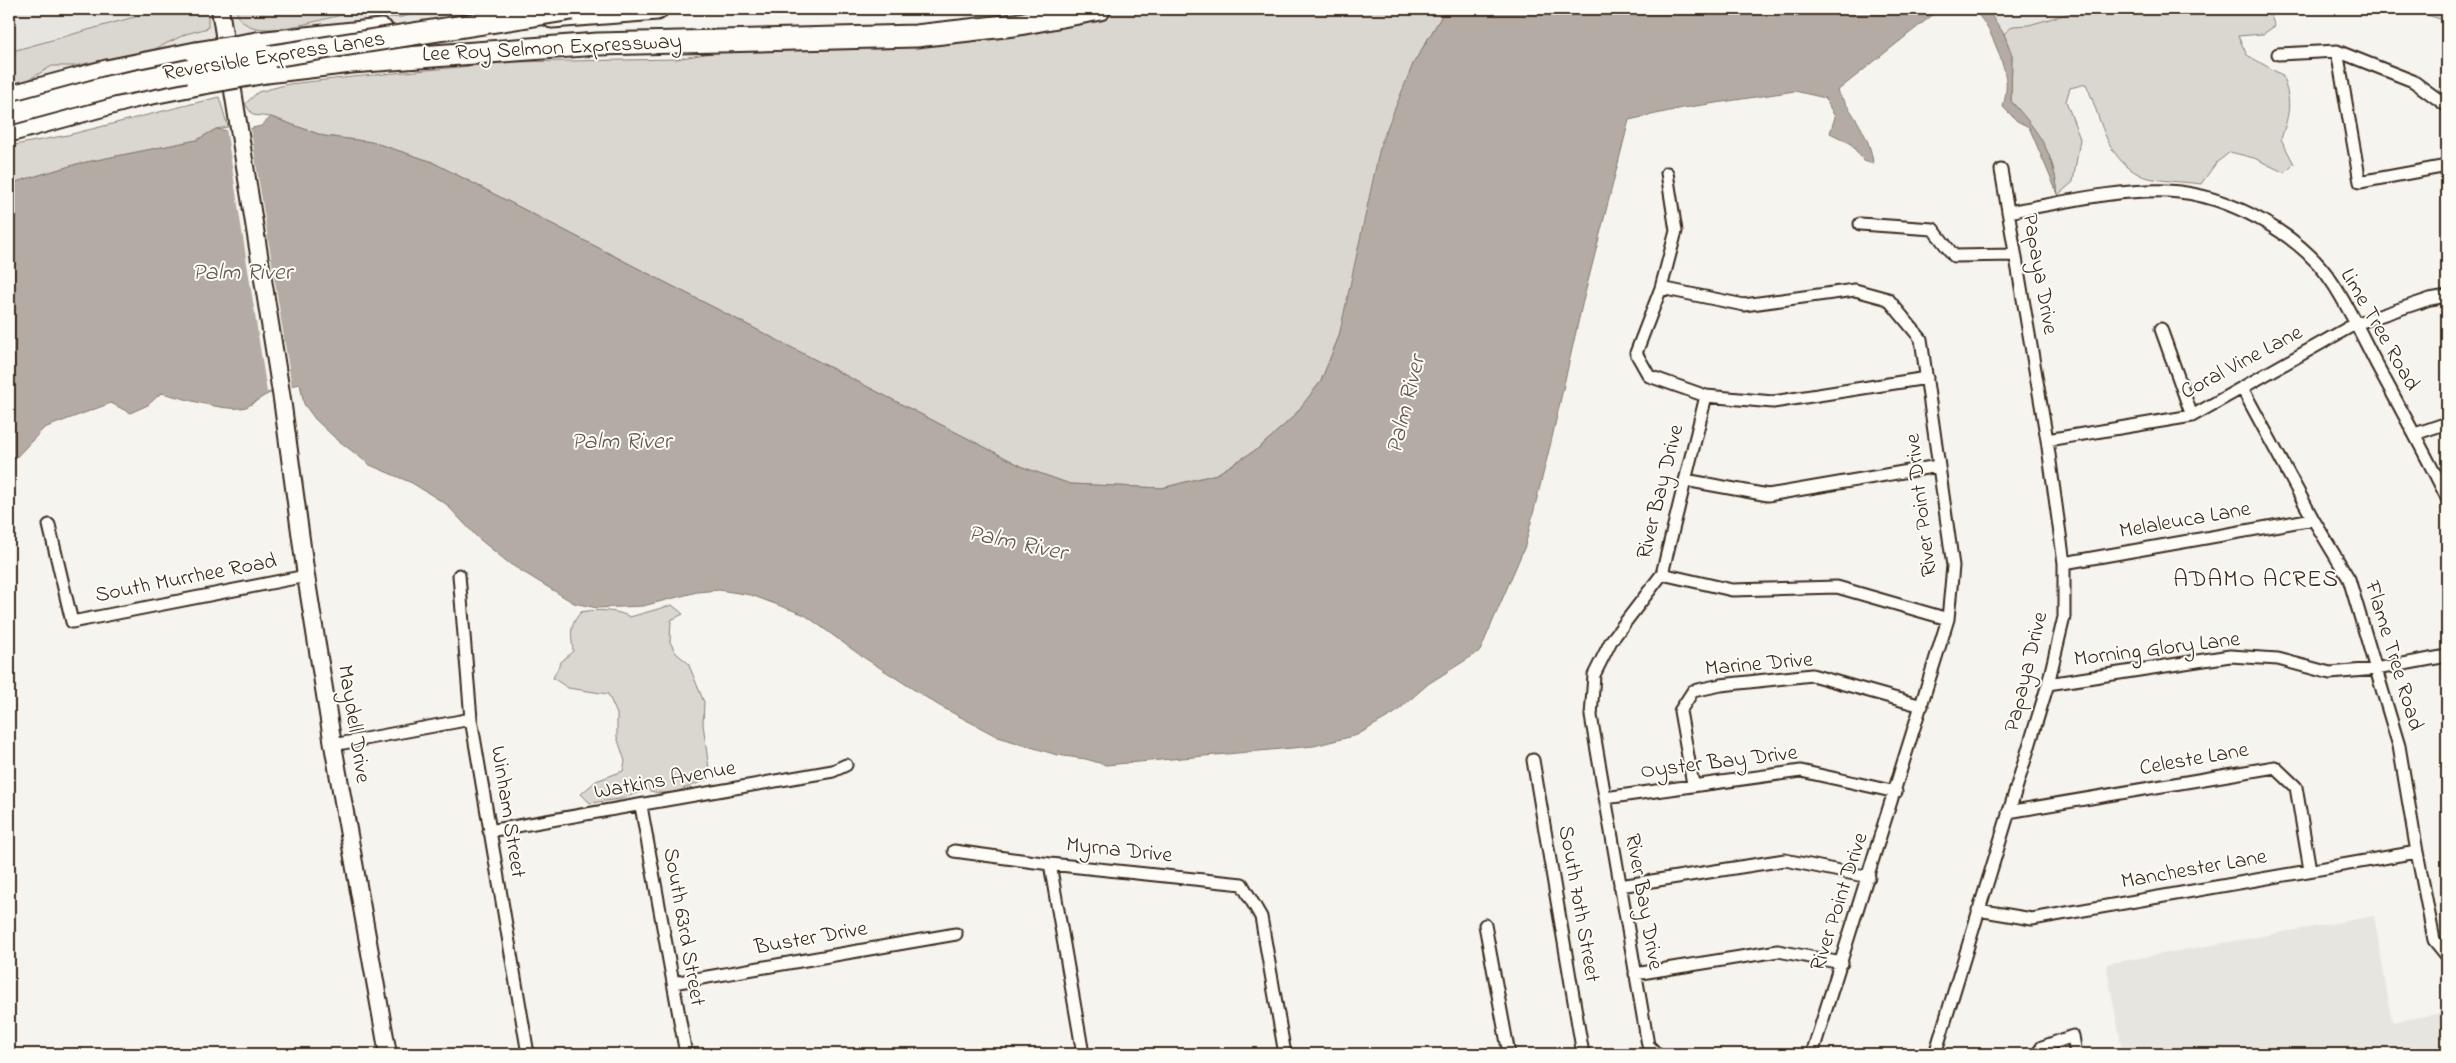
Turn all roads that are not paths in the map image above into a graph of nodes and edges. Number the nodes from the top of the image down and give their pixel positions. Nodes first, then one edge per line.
1 (220, 9) edge
2 (572, 9) edge
3 (657, 9) edge
4 (1100, 9) edge
5 (2337, 51) junction
6 (2278, 54) dead end
7 (9, 97) edge
8 (2447, 106) edge
9 (9, 114) edge
10 (9, 130) edge
11 (2447, 166) edge
12 (2002, 170) dead end
13 (1667, 173) dead end
14 (2008, 212) junction
15 (1860, 224) dead end
16 (2015, 255) junction
17 (1660, 288) junction
18 (2447, 296) edge
19 (2355, 324) junction
20 (2161, 329) dead end
21 (1927, 378) junction
22 (2242, 388) junction
23 (1706, 396) junction
24 (2192, 416) junction
25 (2447, 422) edge
26 (2415, 434) junction
27 (2047, 440) junction
28 (1938, 466) junction
29 (1685, 480) junction
30 (2447, 498) edge
31 (2313, 519) junction
32 (49, 525) dead end
33 (2064, 563) junction
34 (1662, 574) junction
35 (459, 575) dead end
36 (306, 576) junction
37 (1948, 619) junction
38 (2447, 656) edge
39 (2376, 669) junction
40 (2048, 684) junction
41 (1922, 706) junction
42 (472, 719) junction
43 (333, 745) junction
44 (1533, 760) dead end
45 (846, 765) dead end
46 (1693, 784) junction
47 (1896, 792) junction
48 (1605, 798) junction
49 (641, 806) junction
50 (2008, 812) junction
51 (489, 831) junction
52 (954, 850) dead end
53 (2417, 852) junction
54 (1050, 864) junction
55 (2310, 870) junction
56 (1869, 877) junction
57 (1620, 886) junction
58 (1978, 910) junction
59 (1485, 925) dead end
60 (956, 934) dead end
61 (2447, 956) edge
62 (1842, 963) junction
63 (1635, 974) junction
64 (673, 984) junction
65 (1809, 1052) edge
66 (388, 1054) edge
67 (528, 1054) edge
68 (686, 1054) edge
69 (1083, 1054) edge
70 (1285, 1054) edge
71 (1509, 1054) edge
72 (1583, 1054) edge
73 (1657, 1054) edge
74 (1935, 1054) edge
75 (2037, 1054) edge
76 (2076, 1054) edge

1 - 36 street, Maydell Drive
2 - 9 highway, Reversible Express Lanes, bridge
3 - 7 highway, Lee Roy Selmon Expressway, bridge
4 - 10 highway, Lee Roy Selmon Expressway, bridge
5 - 6 street
5 - 8 street
5 - 11 street
12 - 14 street, Papaya Drive
13 - 17 street
14 - 16 street, Papaya Drive
14 - 19 street, Lime Tree Road
15 - 16 street
16 - 27 street, Papaya Drive
17 - 21 street, River Point Drive
17 - 23 street
18 - 19 street, Coral Vine Lane
19 - 22 street, Coral Vine Lane
19 - 26 street, Lime Tree Road
20 - 24 street
21 - 23 street
21 - 28 street, River Point Drive
22 - 24 street, Coral Vine Lane
22 - 31 street, Flame Tree Road
23 - 29 street, River Bay Drive
24 - 27 street, Coral Vine Lane
25 - 26 street
26 - 30 street, Lime Tree Road
27 - 33 street, Papaya Drive
28 - 29 street
28 - 37 street, River Point Drive
29 - 34 street, River Bay Drive
31 - 33 street, Melaleuca Lane
31 - 39 street, Flame Tree Road
32 - 36 street, South Murrhee Road
33 - 40 street, Papaya Drive
34 - 37 street
34 - 48 street, River Bay Drive
35 - 42 street, Winham Street
36 - 43 street, Maydell Drive
37 - 41 street, River Point Drive
38 - 39 street, Morning Glory Lane
39 - 40 street, Morning Glory Lane
39 - 53 street, Flame Tree Road
40 - 50 street, Papaya Drive
41 - 46 street, Marine Drive
41 - 47 street, River Point Drive
42 - 43 street
42 - 51 street, Winham Street
43 - 66 street, Maydell Drive
44 - 72 street, South 70th Street
45 - 49 street, Watkins Avenue
46 - 47 street, Oyster Bay Drive
46 - 48 street, Oyster Bay Drive
47 - 56 street, River Point Drive
48 - 57 street, River Bay Drive
49 - 51 street, Watkins Avenue
49 - 64 street, South 63rd Street
50 - 55 street, Celeste Lane
50 - 58 street, Papaya Drive
51 - 67 street, Winham Street
52 - 54 street, Myrna Drive
53 - 55 street, Manchester Lane
53 - 61 street, Flame Tree Road
54 - 69 street
54 - 70 street, Myrna Drive
55 - 58 street, Manchester Lane
56 - 57 street
56 - 62 street, River Point Drive
57 - 63 street, River Bay Drive
58 - 74 street, Papaya Drive
59 - 71 street
60 - 64 street, Buster Drive
62 - 63 street
62 - 65 street, River Point Drive
63 - 73 street, River Bay Drive
64 - 68 street, South 63rd Street
75 - 76 street

